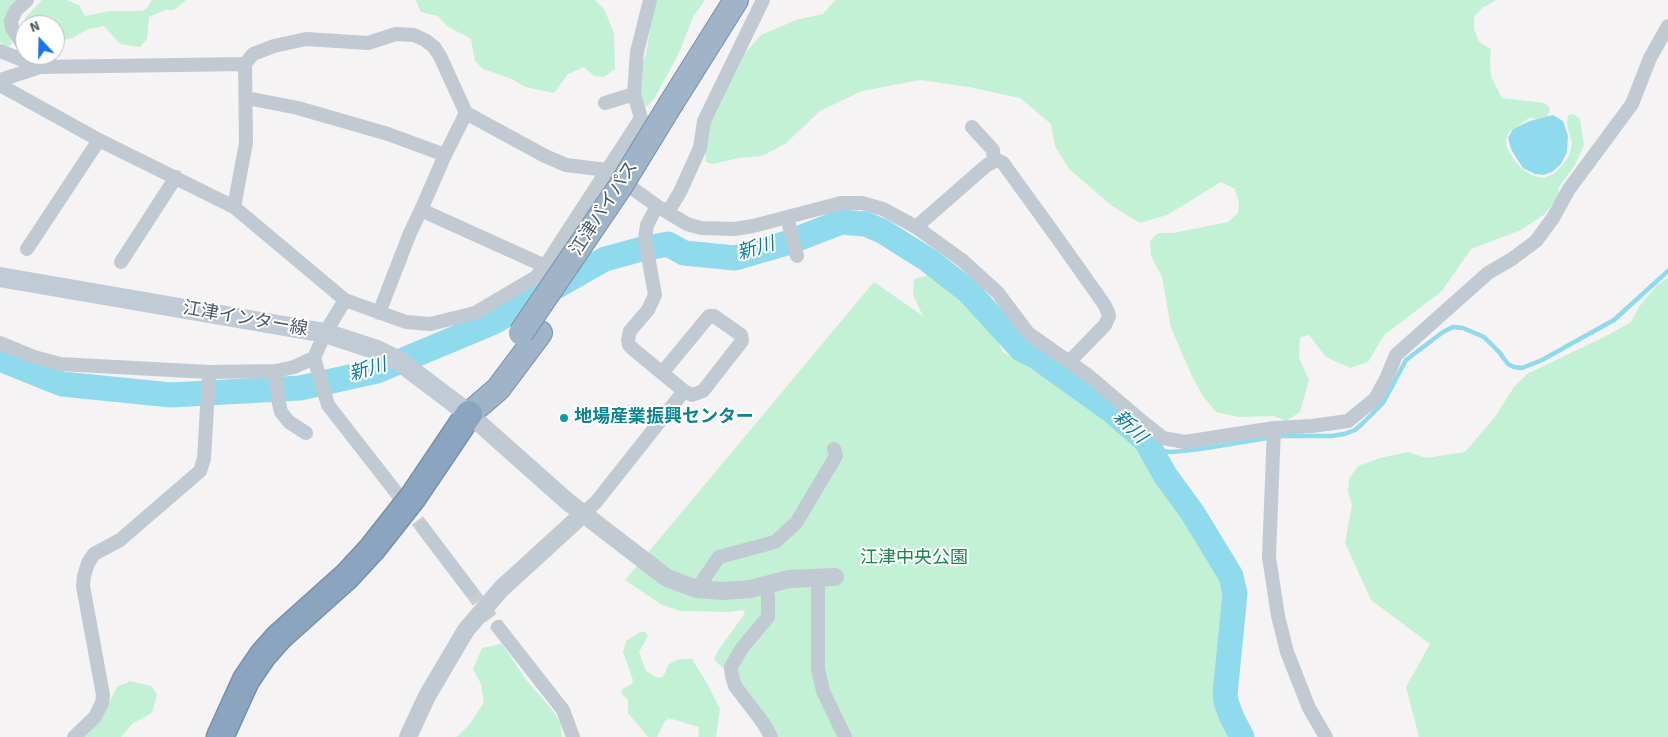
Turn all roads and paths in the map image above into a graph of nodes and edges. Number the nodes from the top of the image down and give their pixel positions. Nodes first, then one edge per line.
1 (27, 0) edge
2 (650, 0) edge
3 (763, 0) edge
4 (734, 3) edge
5 (1668, 26) edge
6 (15, 33) edge
7 (0, 50) edge
8 (246, 64) junction
9 (40, 67) junction
10 (0, 80) edge
11 (0, 86) edge
12 (634, 94) junction
13 (246, 98) junction
14 (605, 103) dead end
15 (466, 113) junction
16 (972, 127) dead end
17 (99, 140) junction
18 (445, 155) junction
19 (994, 161) junction
20 (607, 170) junction
21 (176, 177) junction
22 (234, 207) junction
23 (663, 209) junction
24 (421, 210) junction
25 (788, 223) junction
26 (916, 227) junction
27 (27, 250) dead end
28 (796, 252) dead end
29 (121, 262) dead end
30 (545, 266) junction
31 (0, 277) edge
32 (345, 300) junction
33 (378, 312) junction
34 (325, 333) junction
35 (0, 342) edge
36 (1069, 362) junction
37 (315, 363) junction
38 (662, 373) junction
39 (276, 374) junction
40 (209, 375) junction
41 (684, 391) junction
42 (469, 414) junction
43 (1274, 428) junction
44 (306, 433) dead end
45 (834, 449) dead end
46 (392, 487) tunnel mouth
47 (583, 514) junction
48 (423, 528) tunnel mouth
49 (826, 577) joint
50 (765, 586) junction
51 (697, 589) junction
52 (470, 590) tunnel mouth
53 (498, 627) tunnel mouth
54 (74, 737) edge
55 (220, 737) edge
56 (408, 737) edge
57 (573, 737) edge
58 (771, 737) edge
59 (845, 737) edge
60 (1326, 737) edge

1 - 6 street
2 - 12 street
3 - 23 street
4 - 42 highway, 江津バイパス, bridge
5 - 43 street
7 - 9 street
8 - 9 street
8 - 13 street
8 - 15 street
9 - 10 street
11 - 17 street
12 - 14 street
12 - 20 street
13 - 18 street
13 - 22 street
15 - 18 street
15 - 20 street
16 - 19 street
17 - 21 street
17 - 27 street
18 - 24 street
19 - 26 street
19 - 36 street
20 - 23 street
20 - 30 street
21 - 22 street
21 - 29 street
22 - 32 street
23 - 25 street
23 - 38 street
24 - 30 street
24 - 33 street
25 - 26 street
25 - 28 street
26 - 36 street
30 - 33 street
31 - 34 main road, 江津インター線
32 - 33 street
32 - 34 street
34 - 37 street
34 - 42 main road, 江津インター線
35 - 40 street
36 - 43 street
37 - 39 street
37 - 46 street
38 - 41 street
38 - 41 street
39 - 40 street
39 - 44 street
40 - 54 street
41 - 47 street
42 - 47 street
42 - 55 highway
43 - 60 street
45 - 51 street
47 - 51 street
47 - 56 street
48 - 52 street
49 - 50 street
49 - 59 street
50 - 51 street
50 - 58 street
53 - 57 street

